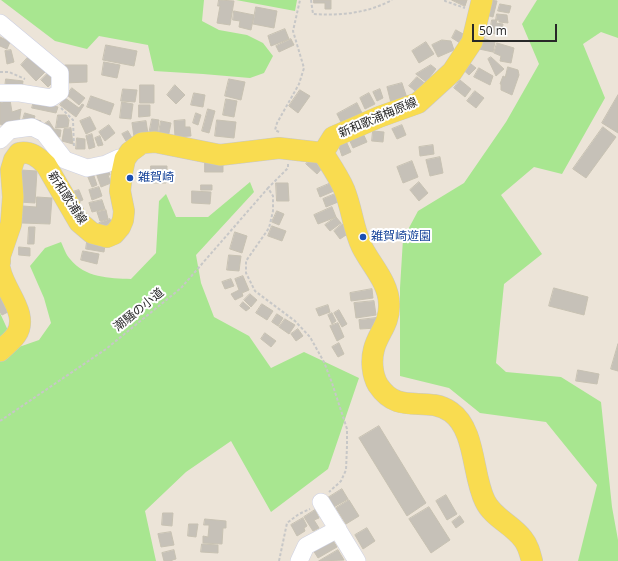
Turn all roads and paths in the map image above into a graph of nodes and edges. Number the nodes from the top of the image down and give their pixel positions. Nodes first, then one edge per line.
1 (300, 0) edge
2 (312, 0) edge
3 (392, 0) edge
4 (445, 0) edge
5 (480, 6) edge
6 (295, 11) dead end
7 (296, 16) junction
8 (0, 23) edge
9 (0, 93) edge
10 (51, 98) junction
11 (0, 140) edge
12 (284, 141) junction
13 (75, 151) dead end
14 (323, 153) junction
15 (125, 159) junction
16 (268, 188) junction
17 (0, 262) edge
18 (0, 269) edge
19 (0, 351) edge
20 (0, 421) edge
21 (321, 502) junction
22 (338, 529) junction
23 (280, 561) edge
24 (299, 561) edge
25 (357, 561) edge
26 (532, 561) edge

1 - 7 path
2 - 3 path
4 - 5 path
5 - 14 main road, 新和歌浦梅原線
6 - 7 path
7 - 12 path, 潮騒の小道
8 - 10 street
9 - 10 street
10 - 13 path
11 - 15 street
12 - 14 main road
12 - 15 main road
12 - 16 path, 潮騒の小道
14 - 26 main road
15 - 17 main road, 新和歌浦線
16 - 20 path, 潮騒の小道
16 - 21 path
18 - 19 main road
21 - 22 street
21 - 23 path
22 - 24 street
22 - 25 street

